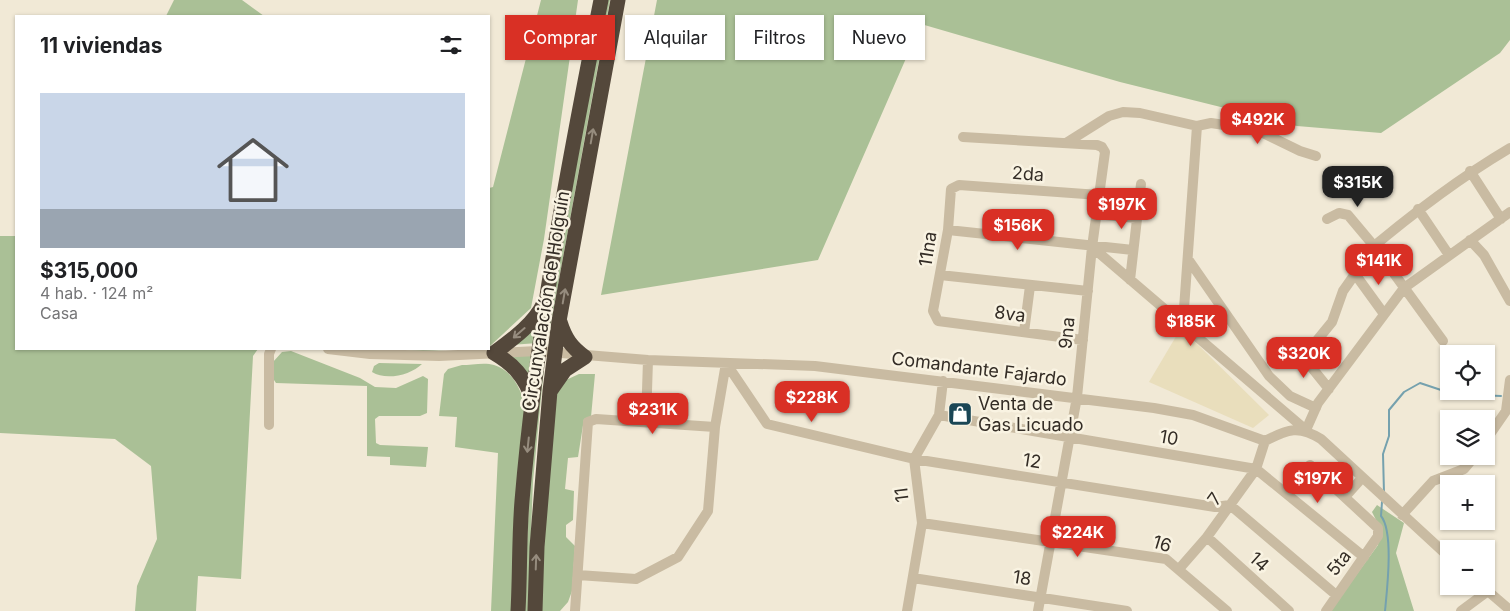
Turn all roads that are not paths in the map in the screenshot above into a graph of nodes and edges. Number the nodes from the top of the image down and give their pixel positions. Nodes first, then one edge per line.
1 (601, 0) edge
2 (618, 0) edge
3 (1197, 126) junction
4 (963, 137) dead end
5 (1066, 144) junction
6 (1510, 148) edge
7 (1316, 156) dead end
8 (1470, 172) junction
9 (1140, 184) dead end
10 (955, 187) joint
11 (1099, 195) junction
12 (1418, 209) junction
13 (1510, 212) edge
14 (1096, 214) junction
15 (1136, 218) junction
16 (1327, 219) dead end
17 (1501, 219) junction
18 (948, 230) junction
19 (1470, 240) junction
20 (1374, 246) junction
21 (1092, 247) junction
22 (1132, 250) junction
23 (1449, 255) junction
24 (1188, 259) junction
25 (1355, 274) junction
26 (940, 275) junction
27 (1130, 280) junction
28 (1030, 286) junction
29 (1404, 288) junction
30 (1088, 291) junction
31 (548, 295) junction
32 (1510, 301) edge
33 (1384, 314) junction
34 (934, 317) joint
35 (559, 321) junction
36 (1183, 323) junction
37 (1024, 332) junction
38 (1083, 340) junction
39 (1443, 341) dead end
40 (271, 350) edge
41 (336, 350) edge
42 (538, 352) junction
43 (555, 352) junction
44 (494, 353) junction
45 (585, 357) junction
46 (648, 360) junction
47 (726, 363) junction
48 (1510, 380) edge
49 (943, 381) junction
50 (1329, 389) junction
51 (550, 391) junction
52 (1077, 397) junction
53 (533, 400) junction
54 (1316, 408) junction
55 (939, 415) junction
56 (646, 422) junction
57 (269, 425) dead end
58 (715, 427) junction
59 (1495, 427) edge
60 (1306, 430) junction
61 (1069, 438) junction
62 (1265, 441) junction
63 (914, 459) junction
64 (1310, 465) dead end
65 (1468, 465) edge
66 (1256, 469) junction
67 (1362, 478) junction
68 (1060, 482) junction
69 (1345, 497) junction
70 (1230, 505) junction
71 (1402, 515) junction
72 (922, 523) junction
73 (1207, 537) junction
74 (1050, 541) junction
75 (1440, 549) edge
76 (1364, 557) junction
77 (1179, 569) junction
78 (578, 575) junction
79 (913, 578) junction
80 (1335, 594) junction
81 (1479, 595) edge
82 (1492, 595) edge
83 (1040, 597) junction
84 (1510, 610) edge
85 (518, 611) edge
86 (534, 611) edge
87 (575, 611) edge
88 (907, 611) edge
89 (1038, 611) edge
90 (1127, 611) edge
91 (1227, 611) edge
92 (1289, 611) edge
93 (1326, 611) edge
94 (1462, 611) edge

1 - 31 highway, Circunvalación de Holguín
35 -> 2 highway, Circunvalación de Holguín
3 - 5 street
3 - 7 street
3 - 24 street
4 - 5 street
5 - 11 street, 9na
6 - 8 street
8 - 12 street
8 - 17 street
9 - 15 street
10 - 11 street, 2da
10 - 18 street, 11na
11 - 14 street, 9na
12 - 20 street
12 - 23 street
13 - 17 street
14 - 15 street
14 - 21 street, 9na
15 - 22 street
16 - 20 street
17 - 19 street
18 - 21 street
18 - 26 street, 11na
19 - 23 street
19 - 32 street
20 - 25 street
20 - 29 street
21 - 22 street
21 - 27 street
21 - 30 street, 9na
22 - 27 street
23 - 29 street
24 - 36 street
24 - 54 street
25 - 33 street
25 - 50 street
26 - 28 street
26 - 34 street, 11na
27 - 36 street
28 - 30 street
28 - 37 street
29 - 33 street
29 - 39 street
30 - 38 street, 9na
31 - 42 highway, Circunvalación de Holguín
31 -> 44 highway
33 - 50 street
34 - 37 street, 8va
35 - 43 highway, Circunvalación de Holguín
35 - 45 highway
36 - 60 street
37 - 38 street, 8va
38 - 52 street, 9na
40 - 57 street
41 - 44 street, Comandante Fajardo
42 - 43 street, Comandante Fajardo
42 - 44 street, Comandante Fajardo
42 - 53 highway, Circunvalación de Holguín
43 - 45 street, Comandante Fajardo
43 - 51 highway, Circunvalación de Holguín
44 - 53 highway
45 - 46 street, Comandante Fajardo
45 - 51 highway
46 - 47 street, Comandante Fajardo
46 - 56 street
47 - 49 street, Comandante Fajardo
47 - 58 street
47 - 63 street, 12
48 - 59 street
49 - 52 street, Comandante Fajardo
49 - 55 street
50 - 54 street
86 -> 51 highway, Circunvalación de Holguín
52 - 61 street, 9na
52 - 62 street, Comandante Fajardo
53 -> 85 highway, Circunvalación de Holguín
54 - 60 street
55 - 61 street, 10
55 - 63 street
56 - 58 street
56 - 78 street
58 - 78 street
60 - 62 street
60 - 67 street
61 - 66 street, 10
61 - 68 street, 9na
62 - 66 street, 7
63 - 68 street, 12
63 - 72 street, 11
64 - 69 street
65 - 71 street
66 - 70 street, 7
66 - 76 street, 10
67 - 69 street
67 - 71 street
68 - 70 street, 12
68 - 74 street, 9na
69 - 76 street, 5ta
70 - 73 street, 7
70 - 80 street
71 - 75 street
72 - 74 street, 16
72 - 79 street, 11
73 - 77 street, 7
73 - 92 street, 14
74 - 77 street, 16
74 - 83 street, 9na
76 - 80 street, 5ta
77 - 91 street, 16
78 - 87 street
79 - 83 street, 18
79 - 88 street, 11
80 - 93 street, 5ta
81 - 94 street
82 - 84 street
83 - 89 street, 9na
83 - 90 street, 18

